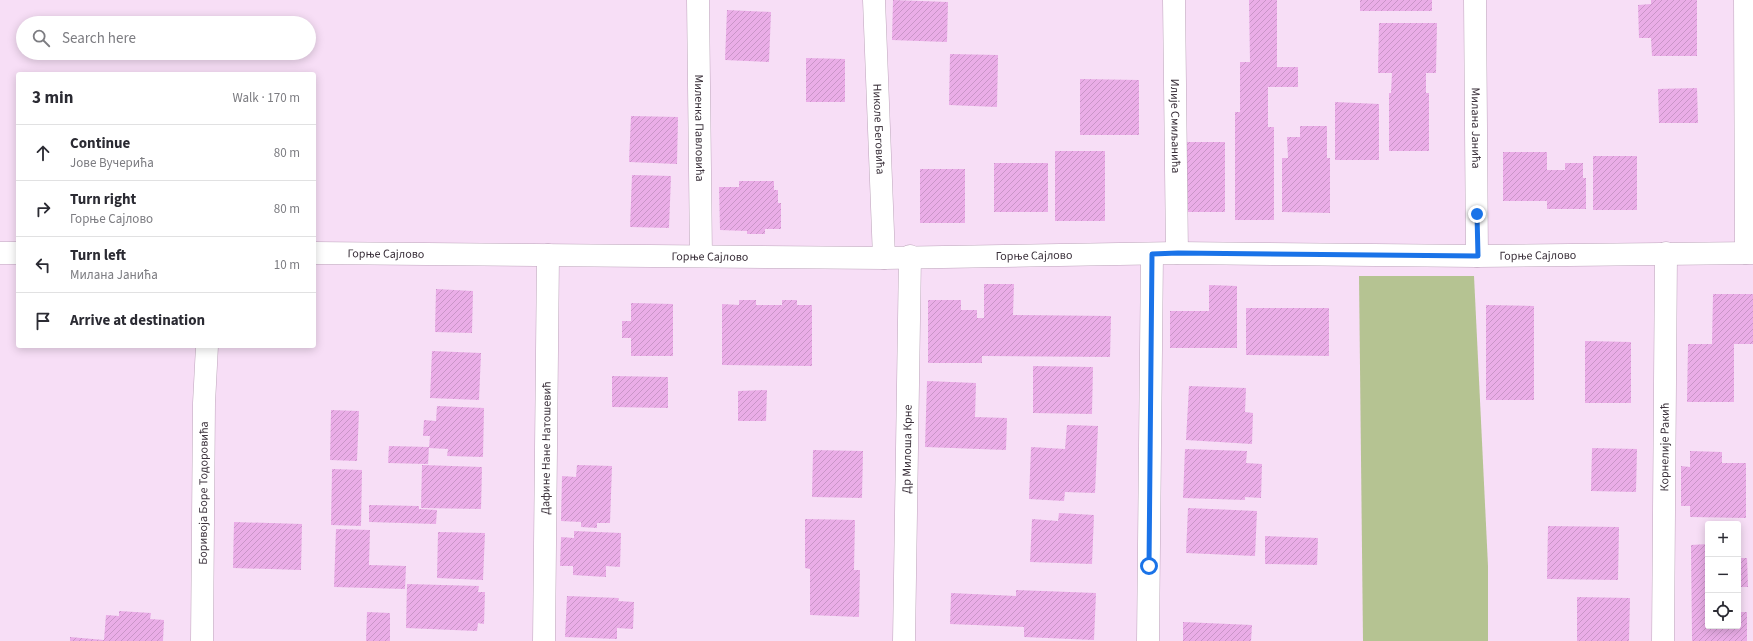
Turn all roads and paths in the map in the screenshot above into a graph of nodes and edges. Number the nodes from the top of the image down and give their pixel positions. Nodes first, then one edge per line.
1 (698, 0) edge
2 (874, 0) edge
3 (1174, 0) edge
4 (1475, 0) edge
5 (1746, 0) edge
6 (0, 253) edge
7 (16, 253) edge
8 (316, 253) edge
9 (1178, 253) junction
10 (1666, 253) junction
11 (1749, 253) edge
12 (1152, 254) junction
13 (548, 255) junction
14 (701, 255) junction
15 (910, 256) junction
16 (1478, 256) junction
17 (884, 258) junction
18 (207, 348) edge
19 (202, 641) edge
20 (544, 641) edge
21 (904, 641) edge
22 (1148, 641) edge
23 (1663, 641) edge

1 - 14 street, Миленка Павловића
2 - 17 street, Николе Беговића
3 - 9 street, Илије Смиљанића
4 - 16 street, Милана Јанића
5 - 11 street
6 - 7 street
8 - 13 street, Горње Сајлово
9 - 12 street, Горње Сајлово
9 - 16 street, Горње Сајлово
10 - 11 street, Горње Сајлово
10 - 16 street, Горње Сајлово
10 - 23 street, Корнелије Ракић
12 - 15 street, Горње Сајлово
12 - 22 street
13 - 14 street, Горње Сајлово
13 - 20 street, Дафине Нане Натошевић
14 - 17 street, Горње Сајлово
15 - 17 street, Горње Сајлово
15 - 21 street, Др Милоша Крне
18 - 19 street, Боривоја Боре Тодоровића

